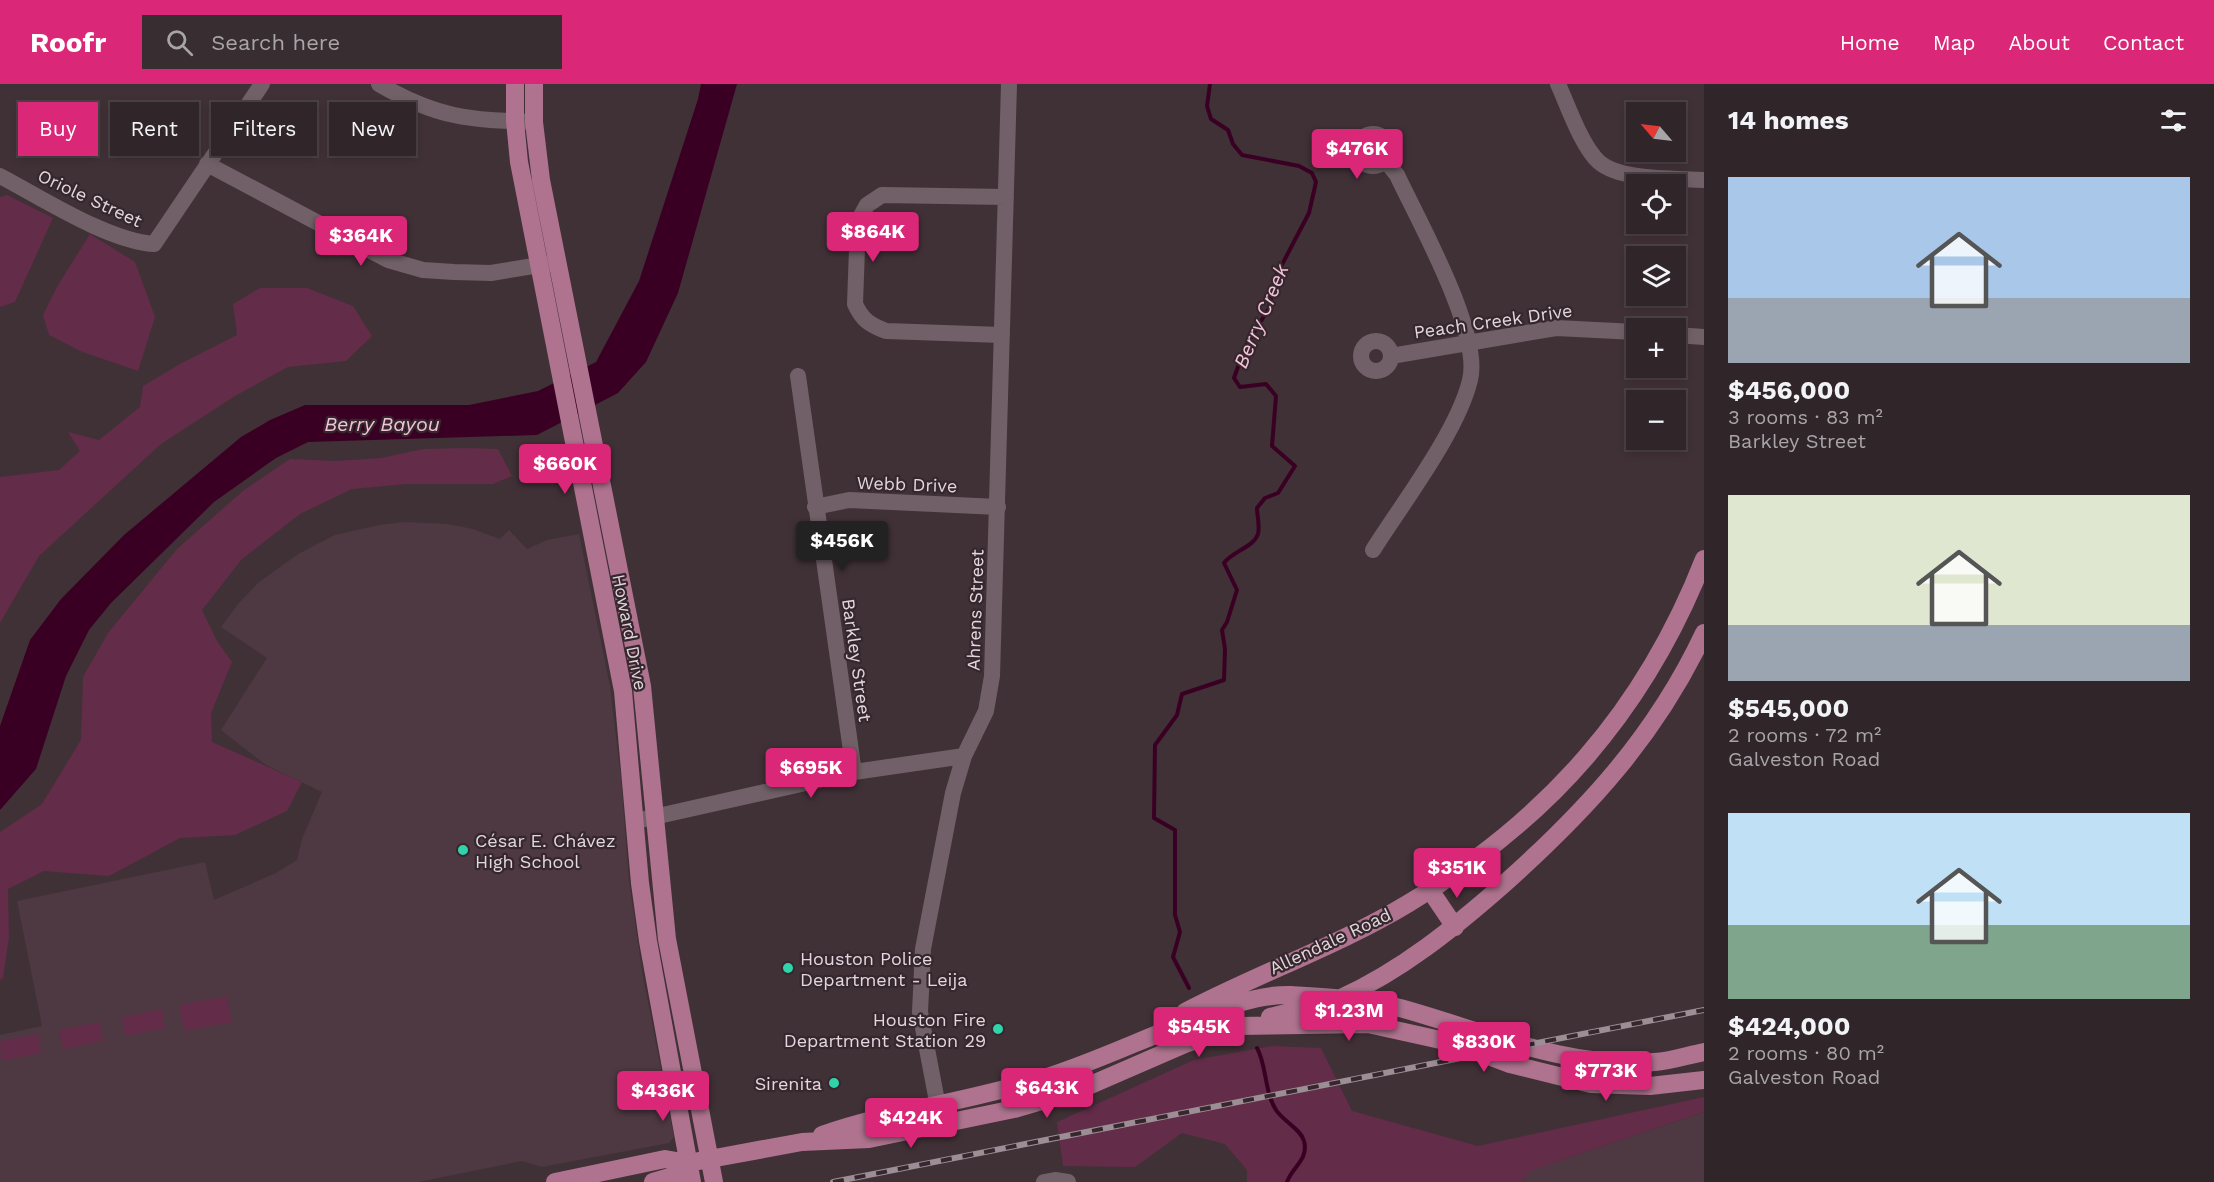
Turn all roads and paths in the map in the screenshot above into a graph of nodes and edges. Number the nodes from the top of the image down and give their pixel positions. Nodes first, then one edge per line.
1 (262, 84) edge
2 (379, 84) edge
3 (516, 84) edge
4 (534, 84) edge
5 (1009, 84) edge
6 (1558, 84) edge
7 (515, 121) junction
8 (534, 122) junction
9 (1385, 160) dead end
10 (207, 164) junction
11 (0, 176) edge
12 (1704, 180) edge
13 (1006, 197) junction
14 (558, 262) junction
15 (539, 265) junction
16 (1626, 331) edge
17 (1002, 335) junction
18 (1686, 336) edge
19 (1704, 337) edge
20 (1469, 342) junction
21 (1391, 356) dead end
22 (798, 376) dead end
23 (815, 507) junction
24 (998, 507) junction
25 (611, 533) junction
26 (591, 536) junction
27 (1372, 550) dead end
28 (1704, 559) edge
29 (1704, 633) edge
30 (1650, 668) junction
31 (1679, 683) junction
32 (642, 686) junction
33 (623, 691) junction
34 (964, 756) junction
35 (854, 772) junction
36 (1553, 795) junction
37 (654, 817) junction
38 (1575, 817) junction
39 (636, 821) junction
40 (1430, 890) junction
41 (1455, 927) junction
42 (1392, 969) junction
43 (673, 970) junction
44 (654, 974) junction
45 (1339, 999) junction
46 (1393, 1007) junction
47 (1228, 1028) junction
48 (1704, 1052) edge
49 (1095, 1058) junction
50 (1704, 1080) edge
51 (1010, 1088) junction
52 (939, 1105) junction
53 (1014, 1109) junction
54 (941, 1125) junction
55 (802, 1142) junction
56 (710, 1159) junction
57 (688, 1163) junction
58 (555, 1182) edge
59 (653, 1182) edge
60 (692, 1182) edge
61 (714, 1182) edge
62 (1044, 1182) edge
63 (1068, 1182) edge

1 - 10 street, Oriole Street
2 - 7 street
3 - 7 main road, Howard Drive
4 - 8 main road, Howard Drive
5 - 13 street, Ahrens Street
6 - 12 street
7 - 8 street
7 - 15 main road, Howard Drive
8 - 14 main road, Howard Drive
9 - 20 street
10 - 11 street, Oriole Street
10 - 15 street
13 - 17 street, Ahrens Street
13 - 17 street
14 - 15 street
14 - 25 main road, Howard Drive
15 - 26 main road, Howard Drive
16 - 20 street, Peach Creek Drive
17 - 24 street, Ahrens Street
18 - 19 street
20 - 21 street, Peach Creek Drive
20 - 27 street
22 - 23 street, Barkley Street
23 - 24 street, Webb Drive
23 - 35 street, Barkley Street
24 - 34 street, Ahrens Street
25 - 26 main road
25 - 32 main road, Howard Drive
26 - 33 main road, Howard Drive
28 - 30 main road, Allendale Road
29 - 31 main road
30 - 31 main road
30 - 36 main road, Allendale Road
31 - 38 main road
32 - 33 main road
32 - 37 main road, Howard Drive
33 - 39 main road, Howard Drive
34 - 35 street
34 - 52 street, Ahrens Street
35 - 37 street
36 - 38 main road
36 - 40 main road, Allendale Road
37 - 39 street
37 - 43 main road, Howard Drive
38 - 41 main road
39 - 44 main road, Howard Drive
40 - 41 main road
40 - 49 main road, Allendale Road
41 - 42 main road
42 - 45 main road
42 - 46 main road
43 - 44 main road
43 - 56 main road, Howard Drive
44 - 57 main road, Howard Drive
45 - 46 main road
45 - 47 main road
45 - 49 main road
46 - 48 main road
47 - 50 main road
47 - 53 main road
49 - 51 main road
51 - 52 main road
51 - 53 main road
52 - 54 street, Ahrens Street
52 - 55 main road
53 - 54 main road
54 - 55 main road
55 - 56 main road
56 - 57 main road
56 - 61 main road, Howard Drive
57 - 58 main road
57 - 59 main road
57 - 60 main road, Howard Drive
62 - 63 street

